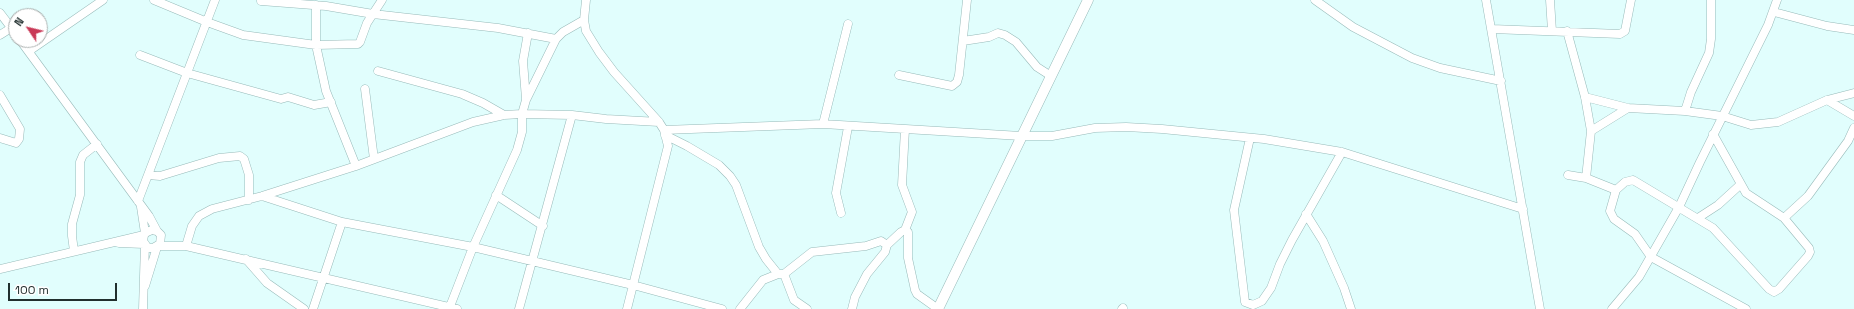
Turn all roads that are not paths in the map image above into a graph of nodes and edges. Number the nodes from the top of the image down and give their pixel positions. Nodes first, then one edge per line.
1 (103, 0) edge
2 (154, 0) edge
3 (215, 0) edge
4 (382, 0) edge
5 (586, 0) edge
6 (967, 0) edge
7 (1088, 0) edge
8 (1315, 0) edge
9 (1486, 0) edge
10 (1550, 0) edge
11 (1631, 0) edge
12 (1711, 0) edge
13 (1777, 0) edge
14 (260, 1) dead end
15 (311, 3) edge
16 (1774, 12) junction
17 (0, 13) edge
18 (374, 14) junction
19 (584, 20) junction
20 (207, 22) junction
21 (8, 23) edge
22 (848, 24) dead end
23 (1492, 29) junction
24 (1854, 30) edge
25 (1552, 31) junction
26 (1567, 31) junction
27 (528, 33) junction
28 (556, 40) junction
29 (963, 41) junction
30 (316, 45) junction
31 (27, 48) edge
32 (29, 51) junction
33 (140, 56) dead end
34 (378, 71) dead end
35 (187, 73) junction
36 (899, 75) dead end
37 (1051, 76) junction
38 (1501, 81) junction
39 (364, 89) dead end
40 (1854, 93) edge
41 (0, 95) edge
42 (1585, 97) junction
43 (526, 100) junction
44 (1827, 100) junction
45 (330, 102) junction
46 (1628, 108) junction
47 (1685, 111) junction
48 (522, 114) junction
49 (504, 115) junction
50 (572, 115) junction
51 (1722, 116) junction
52 (1854, 116) edge
53 (659, 122) junction
54 (823, 124) junction
55 (848, 127) junction
56 (1854, 128) edge
57 (905, 129) junction
58 (1591, 131) junction
59 (664, 133) junction
60 (1713, 134) junction
61 (1021, 136) junction
62 (0, 138) edge
63 (1250, 138) junction
64 (97, 144) junction
65 (1342, 152) junction
66 (374, 160) junction
67 (356, 166) junction
68 (148, 175) junction
69 (1568, 175) dead end
70 (1586, 178) junction
71 (1742, 184) junction
72 (1616, 190) junction
73 (262, 196) junction
74 (496, 196) junction
75 (249, 200) junction
76 (140, 204) junction
77 (1679, 207) junction
78 (1523, 208) junction
79 (841, 213) dead end
80 (1306, 214) junction
81 (1698, 218) junction
82 (1784, 218) junction
83 (342, 222) junction
84 (543, 226) junction
85 (905, 230) junction
86 (158, 232) junction
87 (144, 239) junction
88 (887, 245) junction
89 (183, 246) junction
90 (158, 247) junction
91 (474, 247) junction
92 (74, 251) junction
93 (1651, 257) junction
94 (246, 259) junction
95 (532, 261) junction
96 (0, 269) edge
97 (781, 274) junction
98 (324, 278) junction
99 (633, 285) junction
100 (143, 292) junction
101 (422, 305) edge
102 (1254, 307) edge
103 (452, 308) edge
104 (143, 309) edge
105 (304, 309) edge
106 (313, 309) edge
107 (519, 309) edge
108 (627, 309) edge
109 (722, 309) edge
110 (740, 309) edge
111 (807, 309) edge
112 (852, 309) edge
113 (938, 309) edge
114 (1351, 309) edge
115 (1540, 309) edge
116 (1612, 309) edge
117 (1746, 309) edge

1 - 32 street
2 - 20 street
3 - 20 street
4 - 18 street
5 - 19 street
6 - 29 street
7 - 37 main road
8 - 38 street
9 - 23 street
10 - 25 street
11 - 26 street
12 - 47 street
13 - 16 street
14 - 15 street
15 - 18 street
15 - 30 street
16 - 24 street
16 - 51 street
17 - 21 street
18 - 27 street
18 - 30 street
19 - 28 street
19 - 53 street
20 - 30 street
20 - 35 street
22 - 54 street
23 - 25 street
23 - 38 street
25 - 26 street
26 - 42 street
27 - 28 street
27 - 43 street
28 - 43 street
29 - 36 street
29 - 37 street
30 - 45 street
31 - 32 street
32 - 64 street
33 - 35 street
34 - 49 street
35 - 45 street
35 - 68 street
37 - 61 main road
38 - 78 street
39 - 66 street
40 - 44 street
41 - 62 street
42 - 46 street
42 - 58 street
43 - 48 street
44 - 51 street
44 - 52 street
45 - 67 street
46 - 47 street
46 - 58 street
47 - 51 street
48 - 49 street
48 - 50 street
48 - 74 street
49 - 66 street
50 - 53 street
50 - 84 street
51 - 60 street
53 - 59 street
54 - 55 street
54 - 59 street
55 - 57 street
55 - 79 street
56 - 82 street
57 - 61 street
57 - 85 street
58 - 70 street
59 - 97 street
59 - 99 street
60 - 71 street
60 - 77 street
61 - 63 street
61 - 113 main road
63 - 65 street
63 - 102 street
64 - 76 street
64 - 92 street
65 - 78 street
65 - 80 street
66 - 67 street
67 - 73 street
68 - 75 street
68 - 76 street
69 - 70 street
70 - 72 street
71 - 81 street
71 - 82 street
72 - 77 street
72 - 93 street
73 - 75 street
73 - 83 street
74 - 84 street
74 - 91 street
75 - 89 street
76 - 86 street
76 - 87 street
77 - 81 street
77 - 93 street
78 - 115 street
80 - 102 street
80 - 114 street
81 - 82 street
83 - 91 street
83 - 98 street
84 - 95 street
85 - 88 street
85 - 113 street
86 - 87 street
86 - 89 street
86 - 90 street
87 - 90 street
87 - 92 street
87 - 100 street
88 - 97 street
88 - 112 street
89 - 90 street
89 - 94 street
90 - 100 street
91 - 95 street
91 - 103 street
92 - 96 street
93 - 116 street
93 - 117 street
94 - 98 street
94 - 105 street
95 - 99 street
95 - 107 street
97 - 110 street
97 - 111 street
98 - 101 street
98 - 106 street
99 - 108 street
99 - 109 street
100 - 104 street
101 - 103 street

